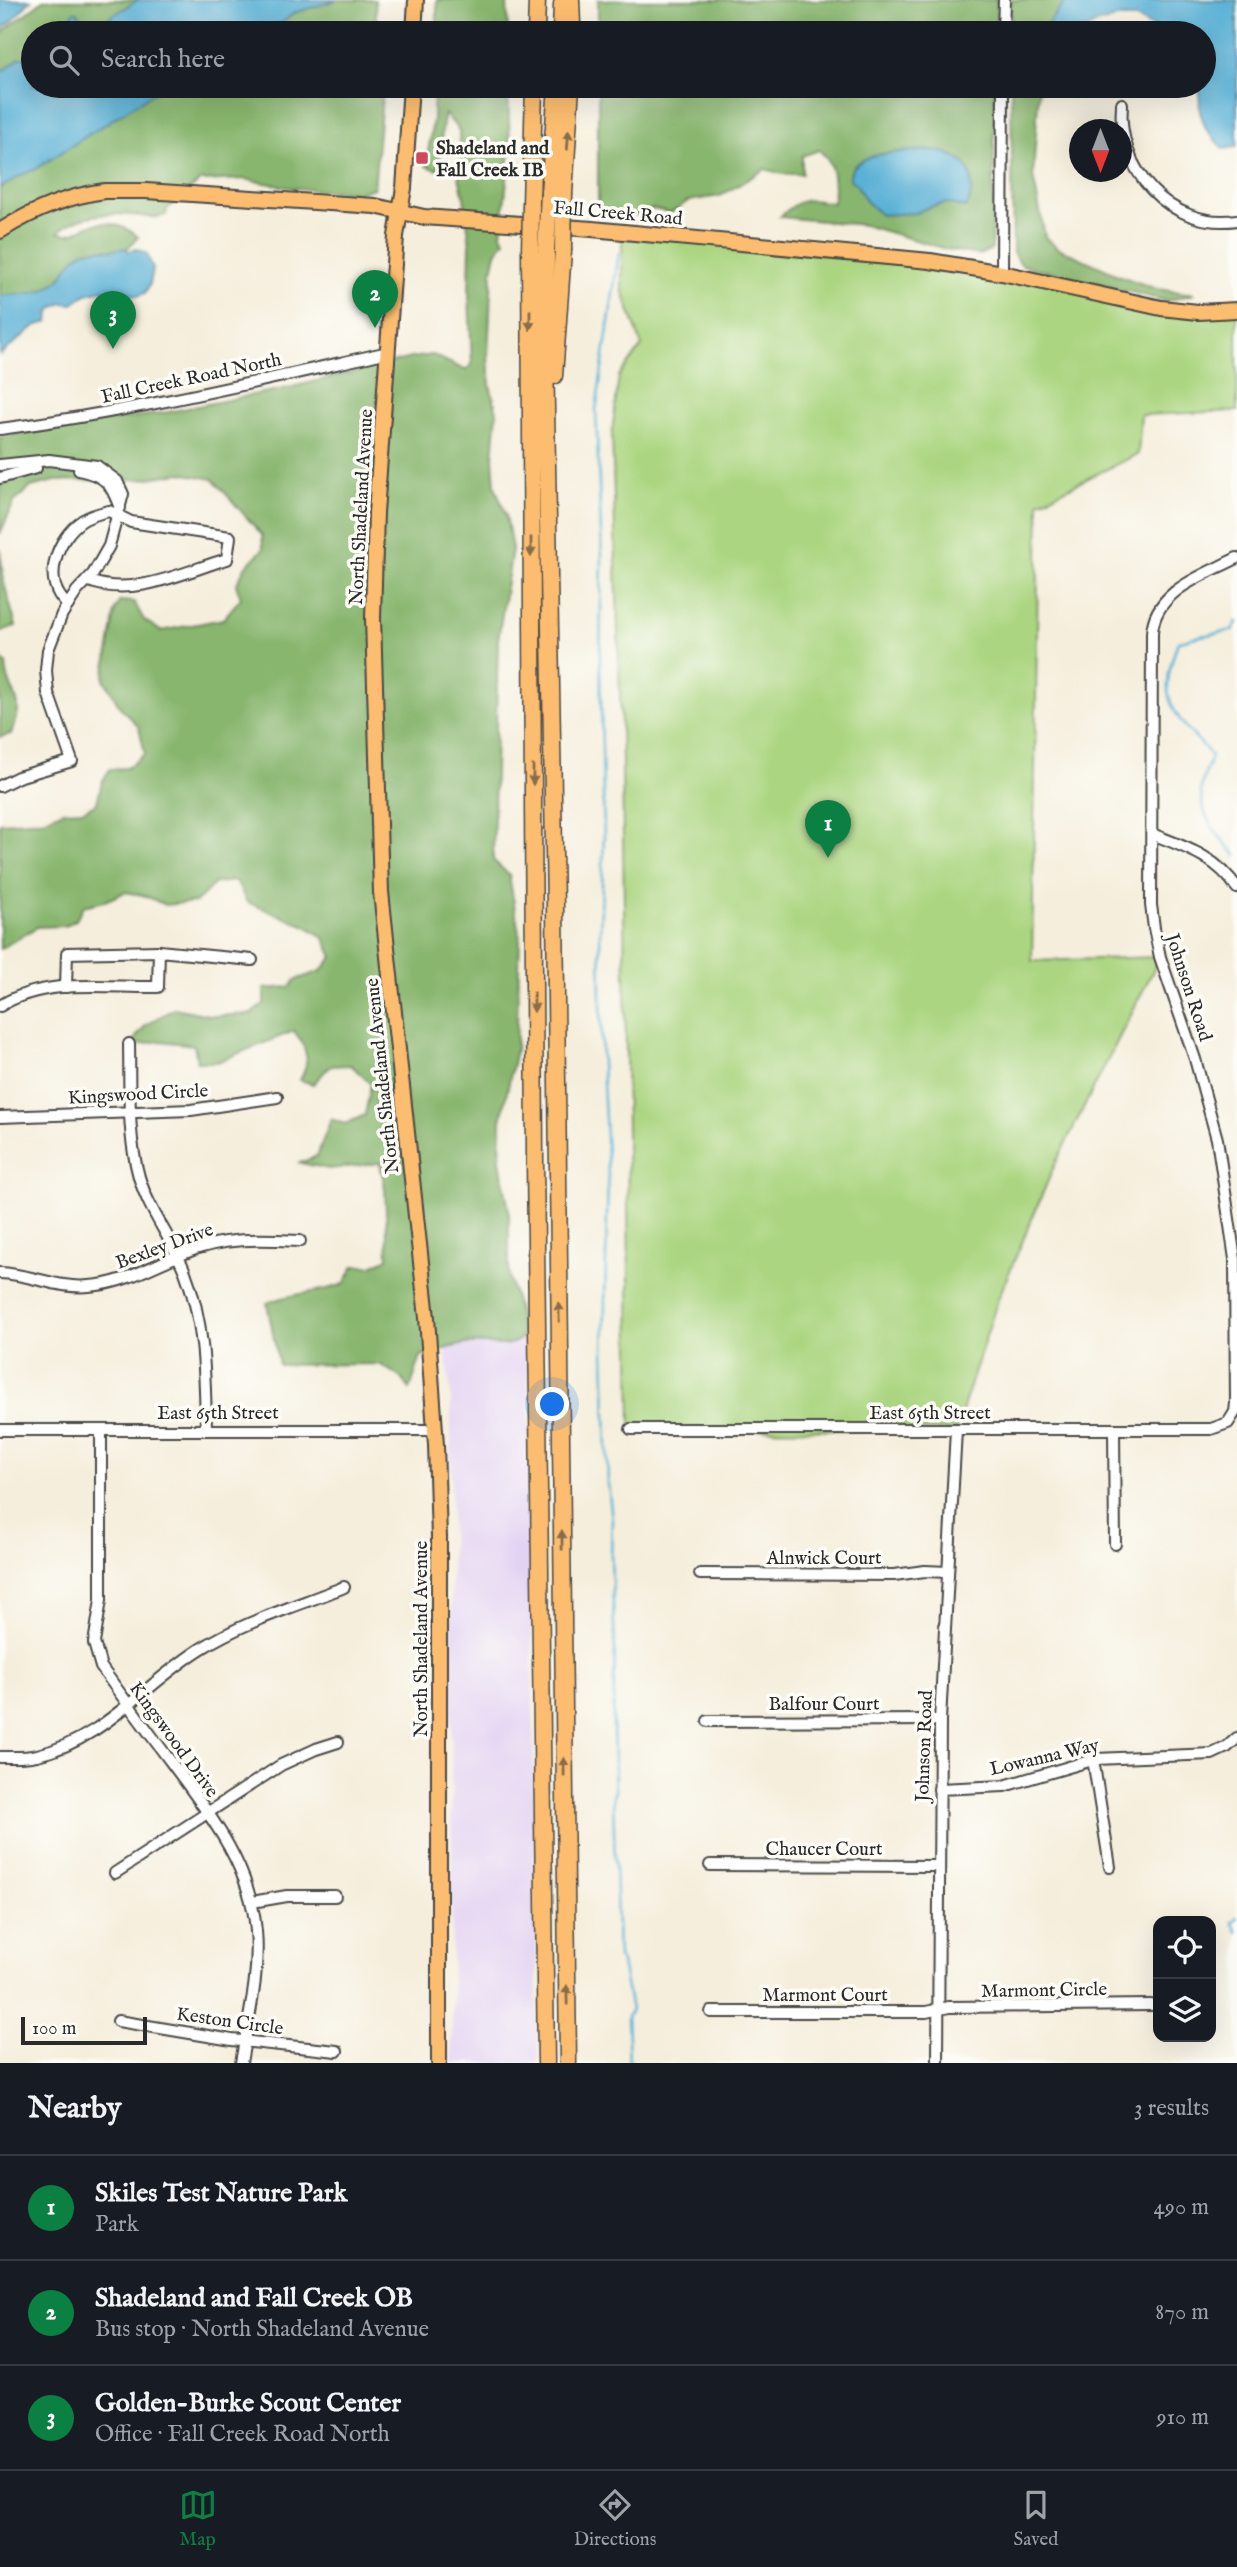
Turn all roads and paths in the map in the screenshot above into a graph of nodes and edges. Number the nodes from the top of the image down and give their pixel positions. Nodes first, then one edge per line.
1 (416, 0) edge
2 (537, 0) edge
3 (562, 0) edge
4 (571, 0) edge
5 (577, 0) edge
6 (1004, 0) edge
7 (415, 21) edge
8 (536, 21) edge
9 (561, 21) edge
10 (572, 21) edge
11 (576, 21) edge
12 (1003, 21) edge
13 (410, 98) edge
14 (534, 98) edge
15 (557, 98) edge
16 (569, 98) edge
17 (1003, 98) edge
18 (1122, 104) dead end
19 (556, 193) junction
20 (400, 212) junction
21 (1237, 220) edge
22 (0, 230) edge
23 (538, 251) junction
24 (1002, 272) junction
25 (1237, 310) edge
26 (389, 352) junction
27 (0, 429) edge
28 (548, 448) junction
29 (0, 465) edge
30 (0, 478) edge
31 (119, 512) junction
32 (1237, 558) edge
33 (89, 580) junction
34 (68, 605) junction
35 (0, 786) edge
36 (1152, 834) junction
37 (1237, 888) edge
38 (159, 951) junction
39 (252, 960) dead end
40 (66, 987) junction
41 (0, 1006) edge
42 (129, 1044) dead end
43 (277, 1097) dead end
44 (131, 1113) junction
45 (0, 1117) edge
46 (300, 1241) dead end
47 (178, 1256) junction
48 (0, 1273) edge
49 (1228, 1423) joint
50 (631, 1429) dead end
51 (1114, 1429) junction
52 (0, 1430) edge
53 (101, 1430) junction
54 (206, 1430) junction
55 (436, 1430) junction
56 (956, 1430) junction
57 (1115, 1544) dead end
58 (948, 1572) junction
59 (700, 1573) dead end
60 (344, 1587) dead end
61 (128, 1704) junction
62 (940, 1720) junction
63 (708, 1721) dead end
64 (1237, 1738) edge
65 (338, 1742) dead end
66 (0, 1757) edge
67 (1093, 1759) junction
68 (939, 1789) junction
69 (207, 1813) junction
70 (710, 1865) dead end
71 (938, 1866) junction
72 (1110, 1867) dead end
73 (115, 1873) dead end
74 (335, 1896) dead end
75 (252, 1902) junction
76 (1151, 2005) dead end
77 (938, 2009) junction
78 (711, 2012) dead end
79 (118, 2021) dead end
80 (245, 2041) junction
81 (337, 2051) dead end
82 (242, 2063) edge
83 (439, 2063) edge
84 (546, 2063) edge
85 (568, 2063) edge
86 (938, 2063) edge

1 - 7 main road
2 - 8 highway
3 - 9 highway
4 - 10 highway
5 - 11 highway
6 - 12 street
13 - 20 main road, North Shadeland Avenue
14 - 23 highway, bridge
15 - 19 highway
19 -> 16 highway
17 - 24 street
18 - 21 street
19 - 23 highway, bridge
19 - 28 highway, bridge
20 - 22 main road, Fall Creek Road
20 - 24 main road, Fall Creek Road
20 - 26 main road, North Shadeland Avenue
23 - 28 highway
23 -> 84 highway
24 - 25 main road, Fall Creek Road
26 - 27 street, Fall Creek Road North
26 - 55 main road, North Shadeland Avenue
85 -> 28 highway
29 - 31 street
30 - 31 street
31 - 33 street
31 - 33 street
31 - 34 street
32 - 36 street, Johnson Road
33 - 34 street
34 - 35 street
36 - 37 street
36 - 49 street, Johnson Road
38 - 39 street
38 - 40 street
38 - 40 street
40 - 41 street
42 - 44 street
43 - 44 street, Kingswood Circle
44 - 45 street, Kingswood Circle
44 - 47 street
46 - 47 street, Bexley Drive
47 - 48 street, Bexley Drive
47 - 54 street
49 - 51 street, East 65th Street
50 - 56 street, East 65th Street
51 - 56 street, East 65th Street
51 - 57 street
52 - 53 street, East 65th Street
53 - 54 street, East 65th Street
53 - 61 street, Kingswood Drive
54 - 55 street, East 65th Street
55 - 83 main road, North Shadeland Avenue
56 - 58 street, Johnson Road
58 - 59 street, Alnwick Court
58 - 62 street, Johnson Road
60 - 61 street
61 - 66 street
61 - 69 street, Kingswood Drive
62 - 63 street, Balfour Court
62 - 68 street, Johnson Road
64 - 67 street, Lowanna Way
65 - 69 street
67 - 68 street, Lowanna Way
67 - 72 street
68 - 71 street, Johnson Road
69 - 73 street
69 - 75 street, Kingswood Drive
70 - 71 street, Chaucer Court
71 - 77 street, Johnson Road
74 - 75 street
75 - 80 street, Kingswood Drive
76 - 77 street, Marmont Circle
77 - 78 street, Marmont Court
77 - 86 street, Johnson Road
79 - 80 street, Keston Circle
80 - 81 street, Keston Circle
80 - 82 street, Kingswood Drive

